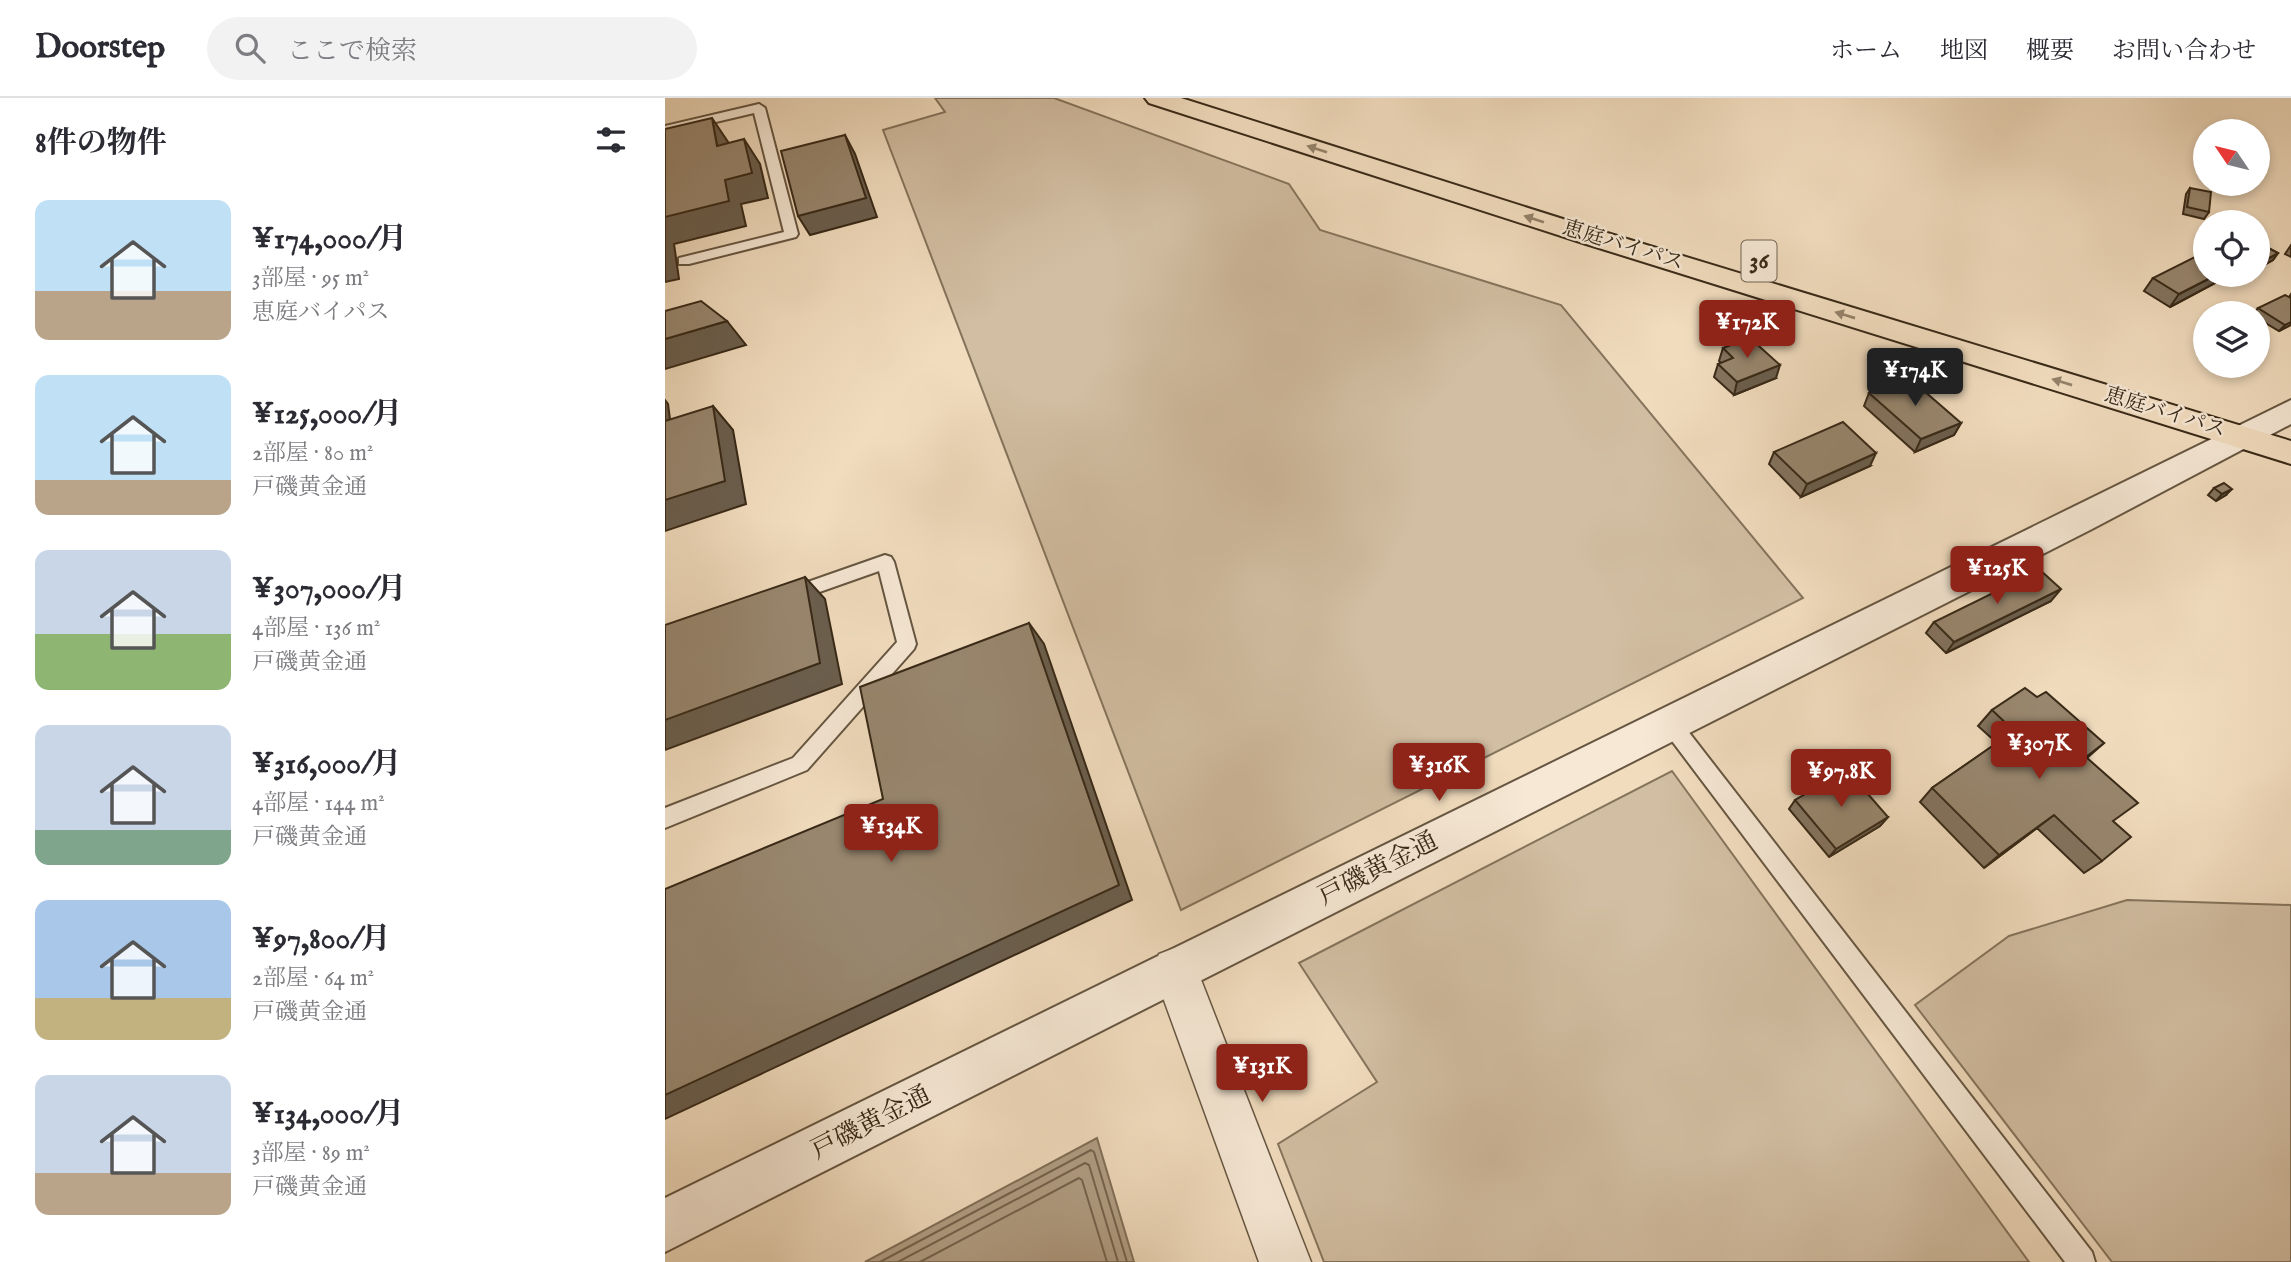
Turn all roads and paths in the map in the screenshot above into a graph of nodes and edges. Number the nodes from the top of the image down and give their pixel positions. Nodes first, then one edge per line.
1 (1157, 98) edge
2 (1227, 98) edge
3 (665, 130) edge
4 (1591, 210) dead end
5 (684, 261) dead end
6 (2267, 420) edge
7 (2291, 453) edge
8 (768, 603) edge
9 (1670, 723) junction
10 (665, 818) edge
11 (1175, 970) junction
12 (665, 1226) edge
13 (1285, 1262) edge
14 (2082, 1262) edge

6 -> 1 highway, 恵庭バイパス / 36
2 - 4 highway, 恵庭バイパス
3 - 5 lane
6 - 7 highway, 恵庭バイパス / 36
6 - 9 street, 戸磯黄金通
8 - 10 lane
9 - 11 street, 戸磯黄金通
9 - 14 lane
11 - 12 street, 戸磯黄金通
11 - 13 street

